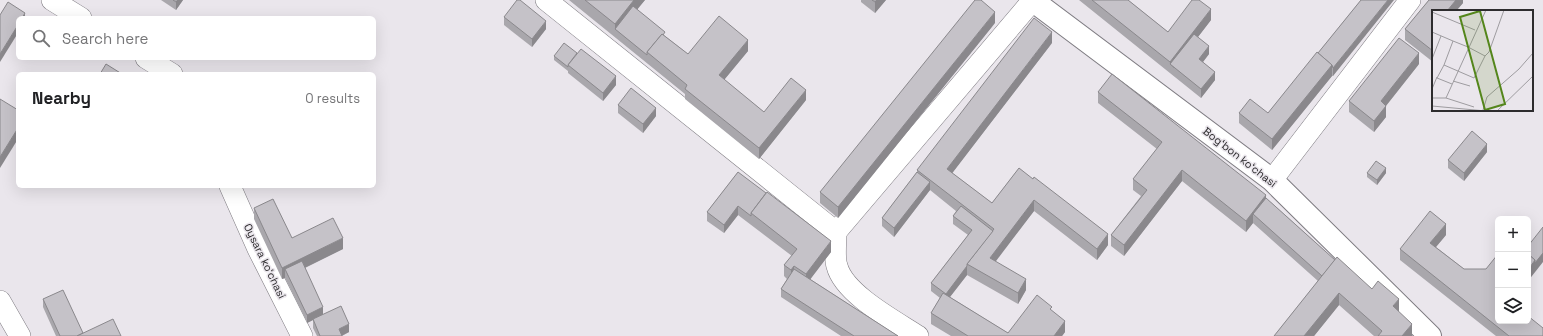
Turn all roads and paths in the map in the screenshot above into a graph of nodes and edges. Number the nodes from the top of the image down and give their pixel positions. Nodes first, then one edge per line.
1 (52, 0) edge
2 (546, 0) edge
3 (1033, 0) edge
4 (1410, 0) edge
5 (78, 16) edge
6 (149, 60) edge
7 (169, 72) edge
8 (1272, 180) junction
9 (231, 188) edge
10 (836, 232) junction
11 (0, 301) edge
12 (20, 336) edge
13 (302, 336) edge
14 (918, 336) edge
15 (1430, 336) edge

1 - 5 street
2 - 10 street
3 - 8 street, Bogʻbon koʻchasi
3 - 10 street
4 - 8 street
6 - 7 street
8 - 15 street, Bogʻbon koʻchasi
9 - 13 street, Oysara koʻchasi
10 - 14 street
11 - 12 street

